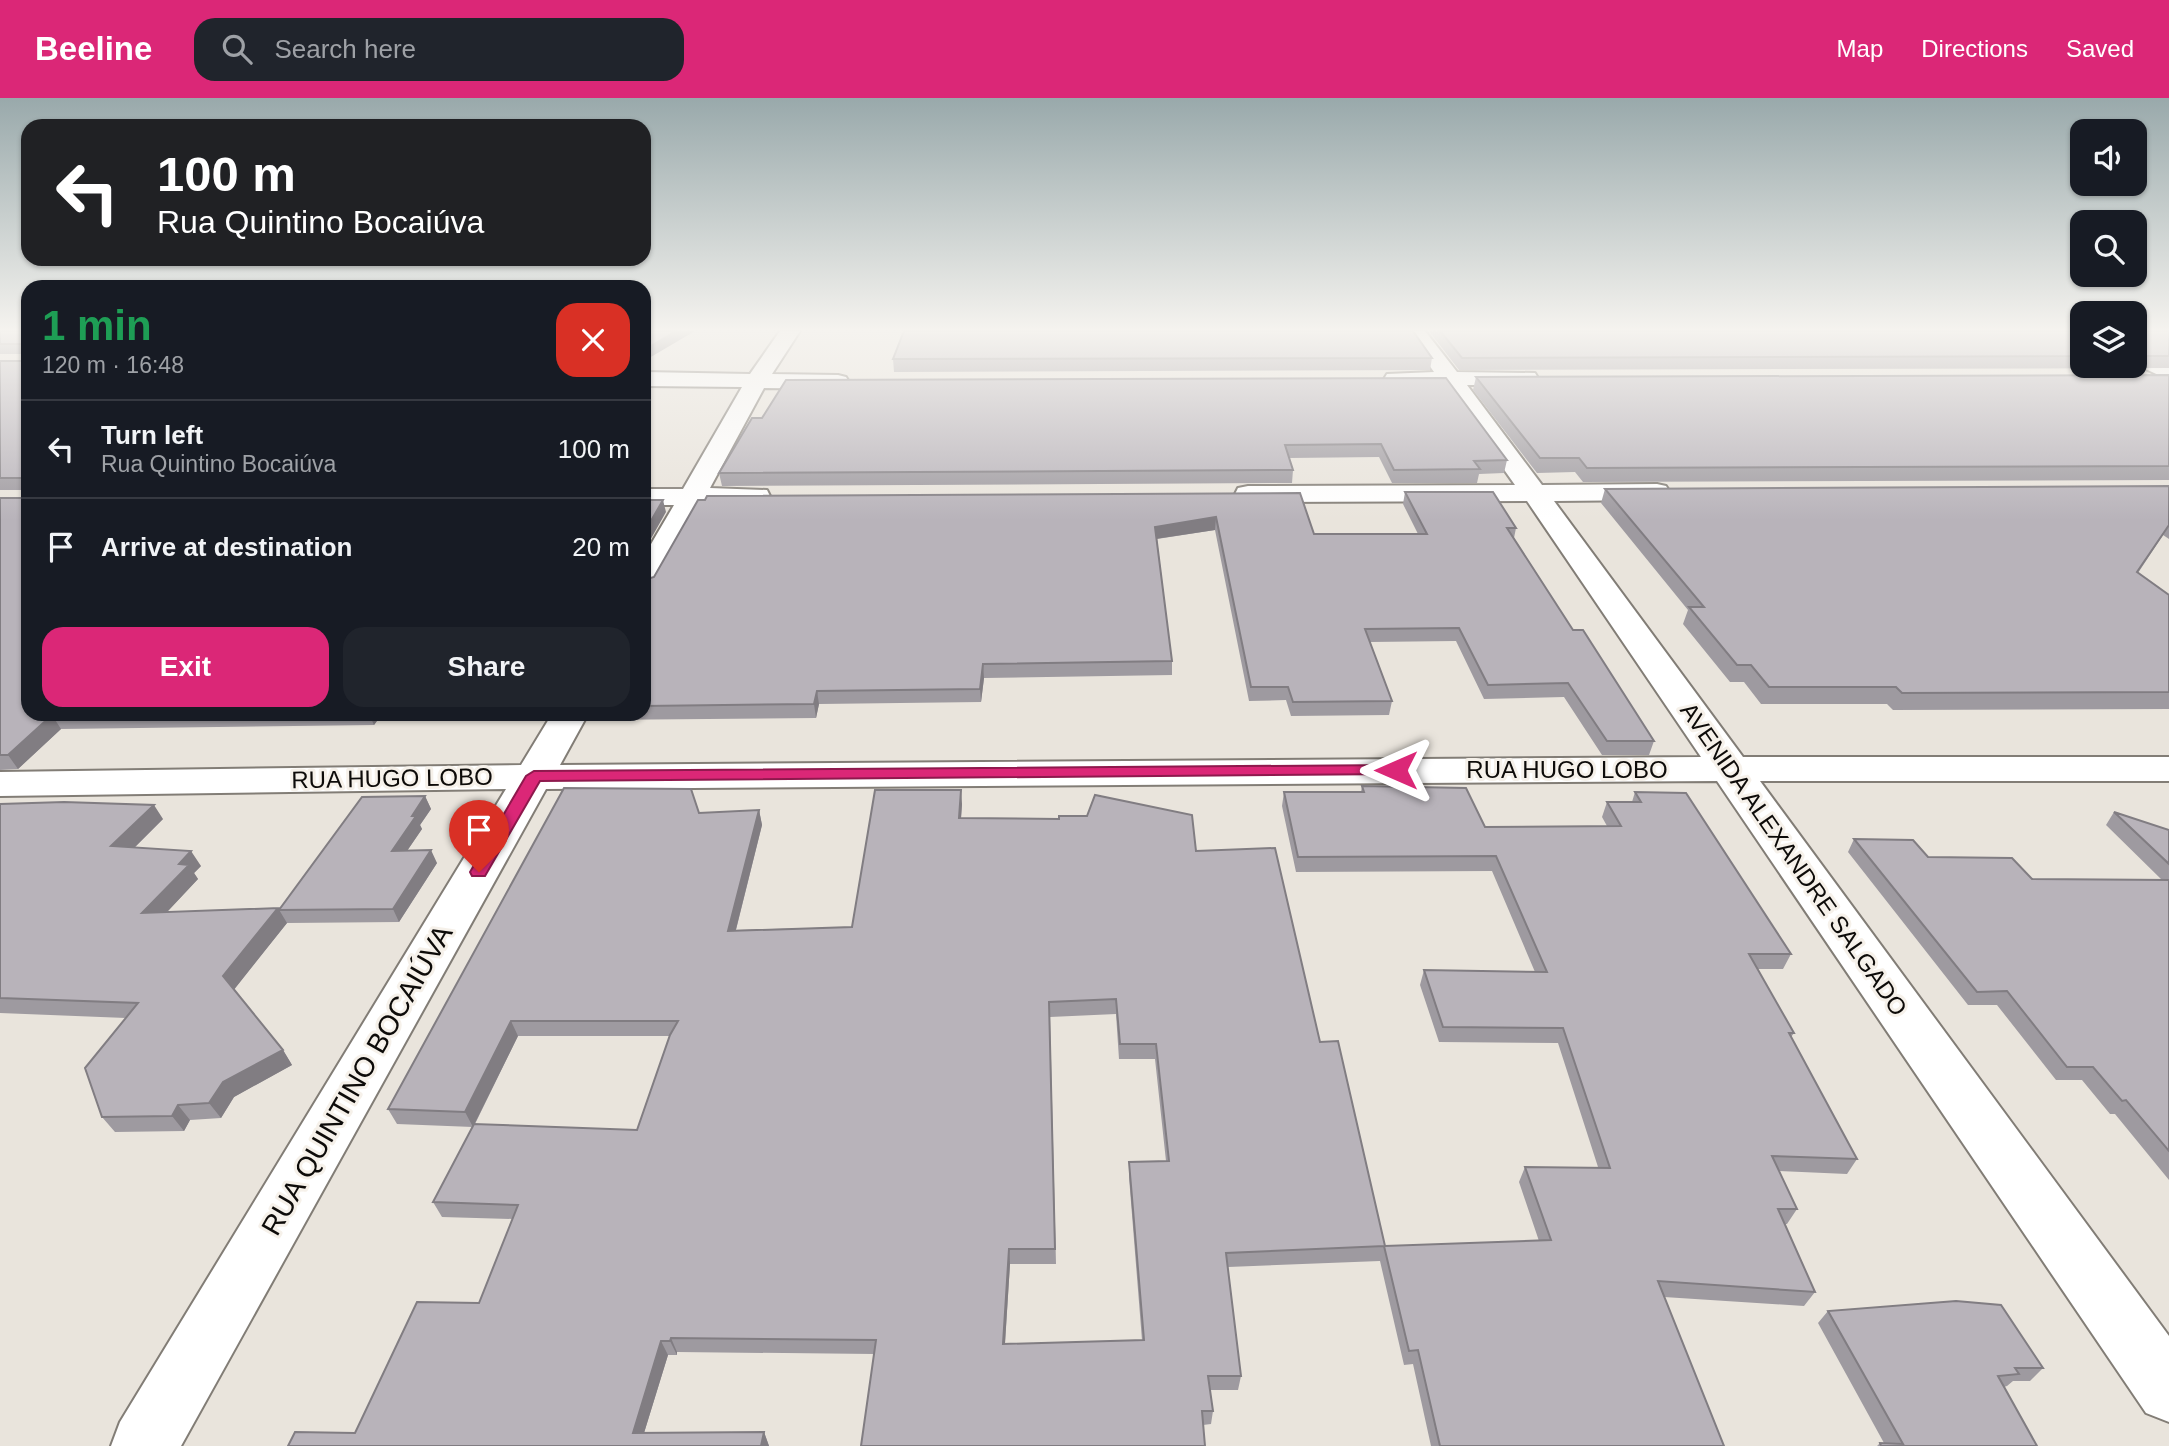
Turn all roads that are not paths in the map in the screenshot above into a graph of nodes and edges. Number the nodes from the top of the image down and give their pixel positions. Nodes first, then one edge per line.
1 (751, 394) edge
2 (1462, 394) edge
3 (1687, 492) edge
4 (1535, 493) junction
5 (1218, 494) edge
6 (651, 496) edge
7 (692, 496) junction
8 (775, 496) edge
9 (651, 569) edge
10 (565, 721) edge
11 (1730, 768) junction
12 (2169, 769) edge
13 (534, 776) junction
14 (0, 783) edge
15 (2169, 1390) edge
16 (144, 1446) edge

1 - 7 street
2 - 4 street, AVENIDA ALEXANDRE SALGADO
3 - 4 street
4 - 5 street
4 - 11 street, AVENIDA ALEXANDRE SALGADO
6 - 7 street
7 - 8 street
7 - 9 street
10 - 13 street, RUA QUINTINO BOCAIÚVA
11 - 12 street, RUA HUGO LOBO
11 - 13 street, RUA HUGO LOBO
11 - 15 street, AVENIDA ALEXANDRE SALGADO
13 - 14 street, RUA HUGO LOBO
13 - 16 street, RUA QUINTINO BOCAIÚVA

